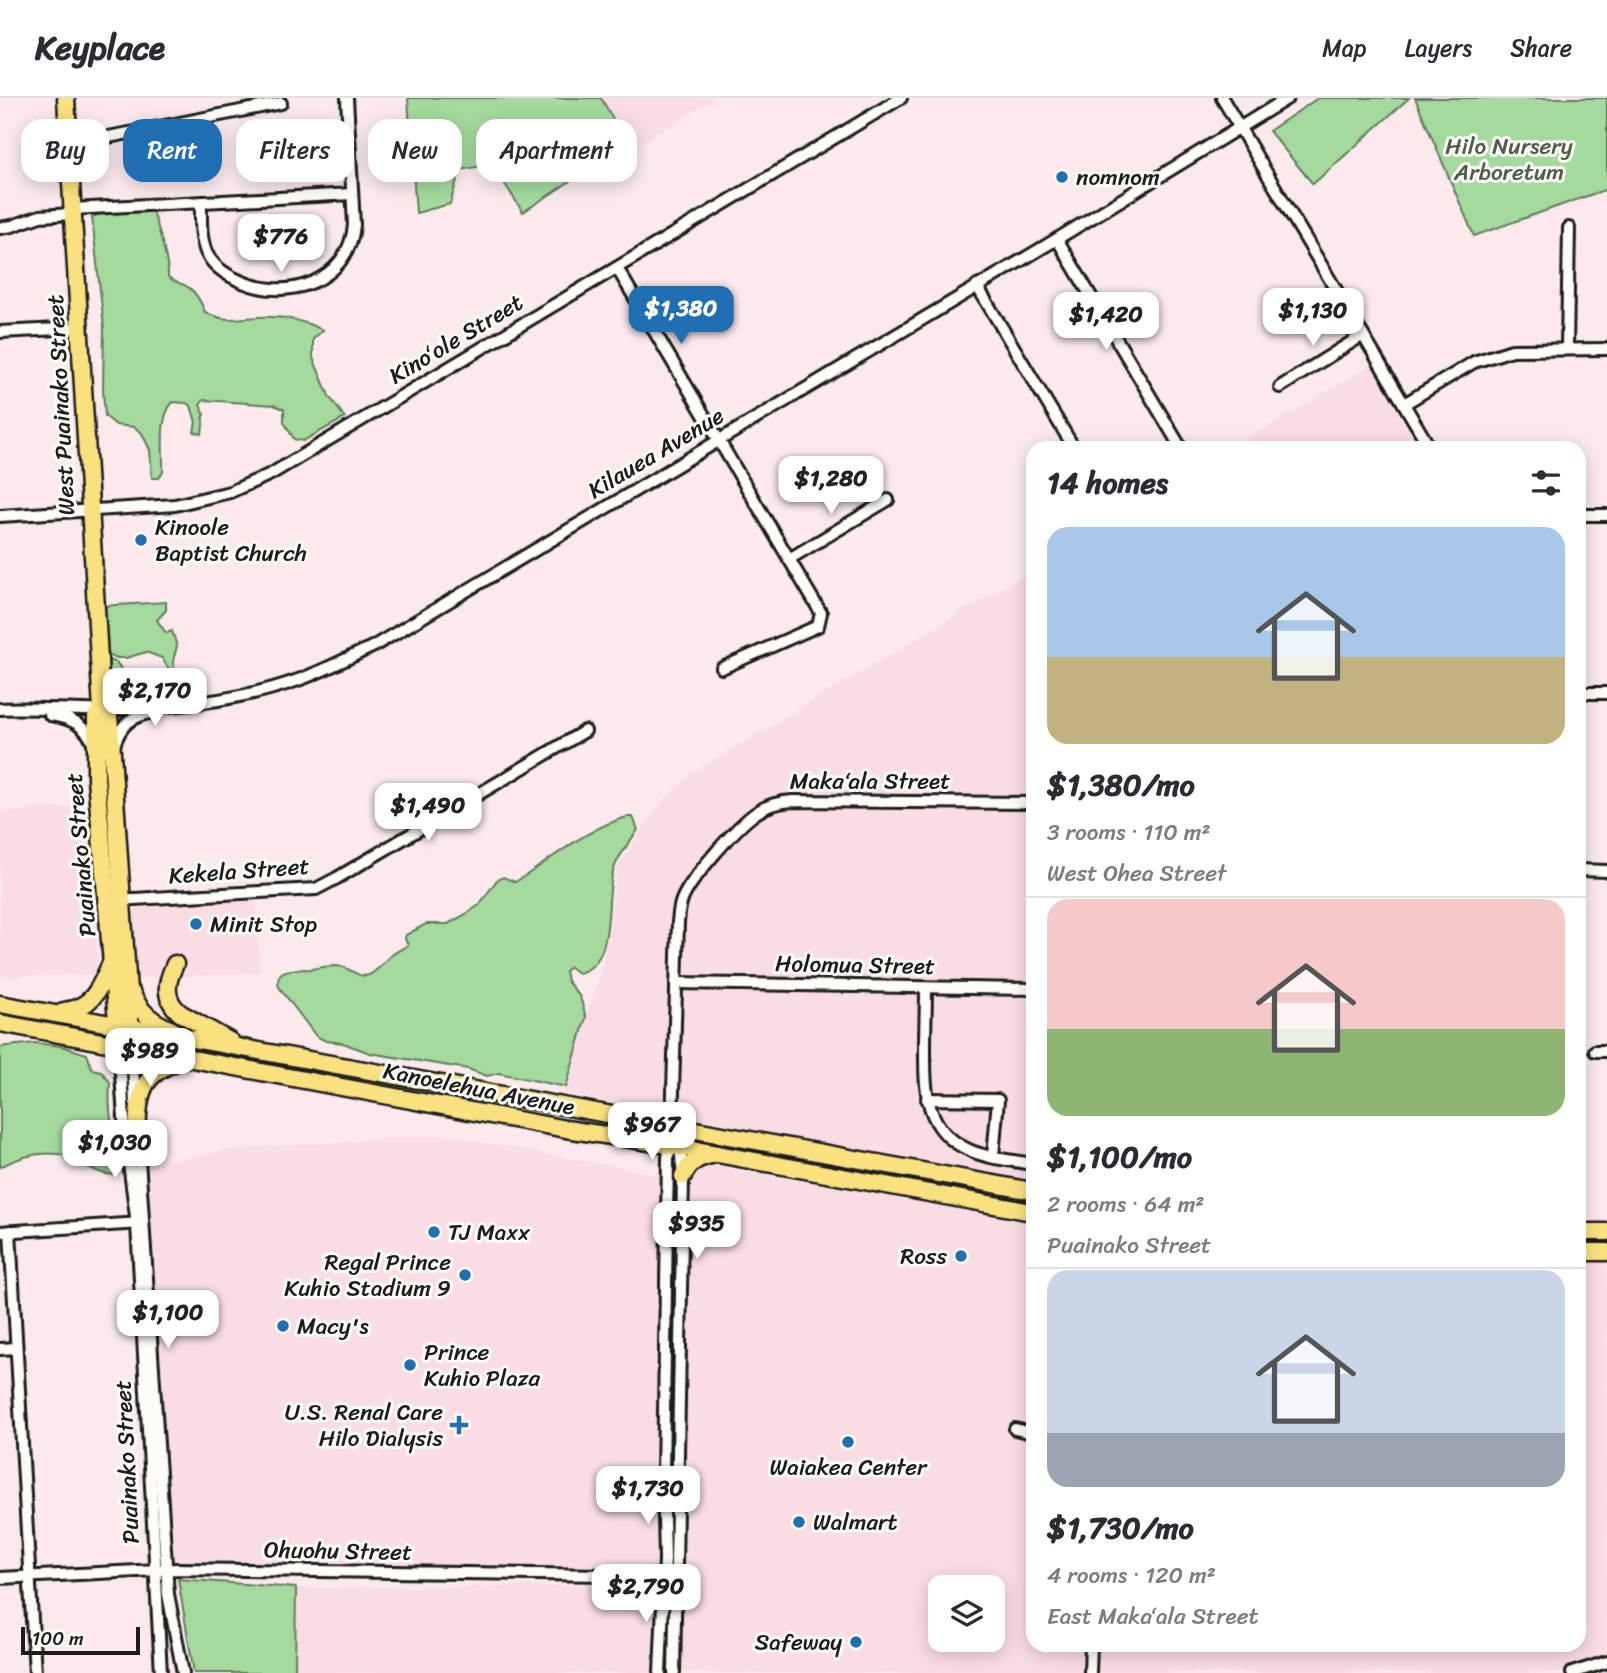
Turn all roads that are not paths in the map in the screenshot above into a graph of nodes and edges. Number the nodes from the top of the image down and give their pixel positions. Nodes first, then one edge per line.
1 (66, 98) edge
2 (347, 98) edge
3 (901, 98) edge
4 (1223, 98) edge
5 (1288, 98) edge
6 (281, 103) dead end
7 (67, 119) edge
8 (1240, 126) junction
9 (109, 137) edge
10 (70, 182) edge
11 (352, 194) junction
12 (201, 203) junction
13 (72, 212) junction
14 (0, 228) edge
15 (1569, 228) dead end
16 (1057, 239) junction
17 (617, 268) junction
18 (977, 286) junction
19 (79, 328) junction
20 (0, 332) edge
21 (1363, 335) junction
22 (1567, 348) junction
23 (1607, 349) edge
24 (1280, 387) dead end
25 (1404, 404) junction
26 (718, 441) junction
27 (1070, 441) edge
28 (1177, 441) edge
29 (1426, 441) edge
30 (888, 500) dead end
31 (90, 511) junction
32 (1586, 515) edge
33 (1607, 515) edge
34 (0, 516) edge
35 (789, 559) junction
36 (722, 667) dead end
37 (1586, 693) edge
38 (1607, 693) edge
39 (196, 704) junction
40 (3, 709) edge
41 (102, 710) junction
42 (584, 731) dead end
43 (104, 752) junction
44 (1026, 803) edge
45 (1586, 870) edge
46 (1607, 871) edge
47 (114, 900) junction
48 (112, 961) junction
49 (174, 964) dead end
50 (126, 975) junction
51 (676, 983) junction
52 (926, 988) junction
53 (1026, 989) edge
54 (0, 1004) edge
55 (52, 1012) junction
56 (0, 1023) edge
57 (124, 1027) junction
58 (207, 1043) junction
59 (125, 1045) junction
60 (243, 1049) junction
61 (190, 1057) junction
62 (927, 1099) junction
63 (675, 1125) junction
64 (137, 1133) junction
65 (675, 1146) junction
66 (715, 1154) junction
67 (993, 1156) junction
68 (1026, 1163) edge
69 (683, 1176) junction
70 (1026, 1190) edge
71 (1026, 1211) edge
72 (140, 1223) junction
73 (5, 1232) edge
74 (1586, 1232) edge
75 (1607, 1232) edge
76 (1586, 1252) edge
77 (1607, 1252) edge
78 (16, 1348) junction
79 (0, 1349) edge
80 (1015, 1429) dead end
81 (1026, 1432) edge
82 (161, 1569) junction
83 (670, 1576) junction
84 (28, 1577) junction
85 (0, 1578) edge
86 (1091, 1652) edge
87 (1607, 1662) edge
88 (1595, 1670) edge
89 (35, 1673) edge
90 (161, 1673) edge
91 (183, 1673) edge
92 (660, 1673) edge
93 (674, 1673) edge
94 (1090, 1673) edge
95 (1572, 1673) edge

1 - 7 highway, West Puainako Street
2 - 11 street
3 - 17 street, Kinoʻole Street
4 - 8 street
5 - 8 street, Kilauea Avenue
6 - 9 street
8 - 16 street, Kilauea Avenue
8 - 21 street
10 - 13 highway, West Puainako Street
11 - 12 street
11 - 12 street
12 - 13 street
13 - 14 street
13 - 19 highway, West Puainako Street
15 - 22 street
16 - 18 street, Kilauea Avenue
16 - 28 street
17 - 26 street
17 - 31 street, Kinoʻole Street
18 - 26 street, Kilauea Avenue
18 - 27 street
19 - 20 street
19 - 31 highway, West Puainako Street
21 - 24 street
21 - 25 street
22 - 23 street
22 - 25 street
25 - 29 street
26 - 35 street
26 - 39 street, Kilauea Avenue
30 - 35 street
31 - 34 street, Kinoʻole Street
31 - 41 highway, West Puainako Street
32 - 33 street
35 - 36 street
37 - 38 street
39 - 41 street, Kilauea Avenue
39 - 43 street
40 - 41 street, Kilauea Avenue
40 - 43 street
41 - 43 highway, Puainako Street
42 - 47 street, Kekela Street
43 - 47 highway, Puainako Street
44 - 51 street, Maka‘ala Street
45 - 46 street
47 - 48 highway, Puainako Street
47 - 50 highway, Puainako Street
48 - 55 highway
48 - 57 highway, Puainako Street
49 - 60 highway
50 - 57 highway, Puainako Street
50 - 58 highway
51 - 52 street, Holomua Street
51 - 63 street, Maka‘ala Street
52 - 53 street, Holomua Street
52 - 62 street
54 - 55 highway, Kanoelehua Avenue
55 - 57 highway, Kanoelehua Avenue
56 - 59 highway, Kanoelehua Avenue
57 - 58 highway, Kanoelehua Avenue
57 - 59 highway, Puainako Street
58 - 60 highway, Kanoelehua Avenue
59 - 61 highway, Kanoelehua Avenue
59 - 64 street, Puainako Street
59 - 72 street, Puainako Street
60 - 63 highway, Kanoelehua Avenue
61 - 64 highway
61 - 65 highway, Kanoelehua Avenue
62 - 67 street
62 - 67 street
63 - 65 street, Maka‘ala Street
63 - 70 highway, Kanoelehua Avenue
64 - 72 street, Puainako Street
65 - 66 highway, Kanoelehua Avenue
65 - 69 street
65 - 83 street
66 - 69 highway
66 - 71 highway, Kanoelehua Avenue
67 - 68 street
69 - 83 street
72 - 73 street
72 - 82 street, Puainako Street
73 - 78 street
74 - 75 highway
76 - 77 highway
78 - 79 street
78 - 84 street
80 - 81 street
82 - 83 street, Ohuohu Street
82 - 84 street, Ohuohu Street
82 - 90 street, Puainako Street
82 - 91 street, Puainako Street
83 - 92 street
83 - 93 street
84 - 85 street, Ohuohu Street
84 - 89 street
86 - 94 street
87 - 88 street
88 - 95 street

